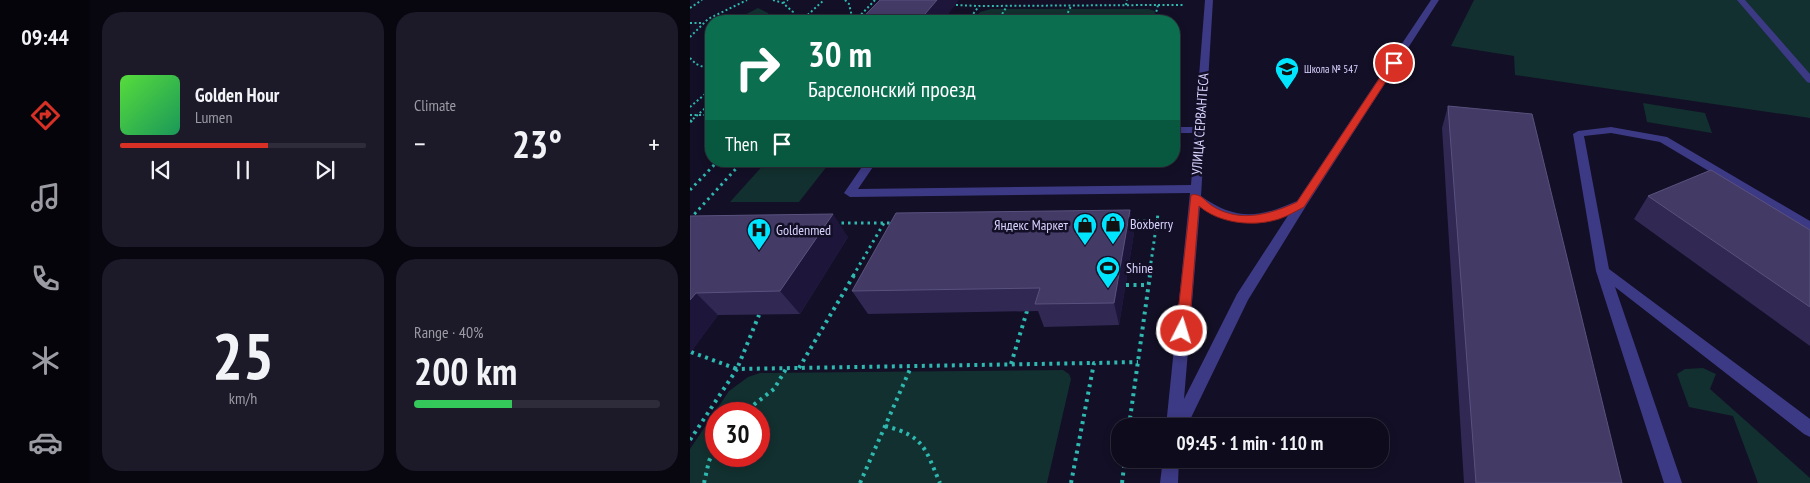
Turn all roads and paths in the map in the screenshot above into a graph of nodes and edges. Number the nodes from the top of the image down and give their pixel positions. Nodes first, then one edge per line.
1 (702, 0) edge
2 (747, 0) edge
3 (774, 0) edge
4 (788, 0) edge
5 (824, 0) edge
6 (844, 0) edge
7 (875, 0) edge
8 (984, 0) edge
9 (1022, 0) edge
10 (1127, 0) edge
11 (1209, 0) edge
12 (1435, 0) edge
13 (1741, 0) edge
14 (783, 3) junction
15 (956, 5) dead end
16 (1071, 5) junction
17 (1126, 5) junction
18 (1158, 5) junction
19 (1185, 5) dead end
20 (979, 6) junction
21 (988, 6) junction
22 (1008, 6) junction
23 (1019, 6) junction
24 (690, 8) edge
25 (716, 15) edge
26 (793, 15) edge
27 (808, 15) edge
28 (852, 15) edge
29 (860, 15) edge
30 (972, 15) edge
31 (1002, 15) edge
32 (1066, 15) edge
33 (1156, 15) edge
34 (690, 23) edge
35 (704, 23) joint
36 (690, 37) edge
37 (690, 58) edge
38 (705, 68) edge
39 (1810, 80) edge
40 (705, 94) edge
41 (690, 107) edge
42 (705, 109) edge
43 (690, 115) edge
44 (698, 115) junction
45 (705, 115) edge
46 (690, 122) edge
47 (1180, 130) edge
48 (1200, 130) junction
49 (712, 167) edge
50 (738, 167) edge
51 (868, 167) edge
52 (690, 190) edge
53 (1195, 193) junction
54 (1300, 204) junction
55 (690, 219) edge
56 (1128, 221) edge
57 (826, 223) edge
58 (885, 223) junction
59 (894, 223) edge
60 (1810, 227) edge
61 (1603, 271) junction
62 (1126, 285) dead end
63 (1148, 285) junction
64 (1027, 311) edge
65 (759, 315) edge
66 (691, 352) edge
67 (1138, 362) junction
68 (1094, 363) junction
69 (1011, 364) junction
70 (912, 367) junction
71 (786, 368) junction
72 (799, 368) junction
73 (737, 369) junction
74 (757, 402) edge
75 (1130, 418) edge
76 (1175, 418) edge
77 (1184, 418) edge
78 (885, 426) junction
79 (1810, 429) edge
80 (690, 440) edge
81 (708, 467) edge
82 (1124, 468) edge
83 (1170, 468) edge
84 (704, 483) edge
85 (860, 483) edge
86 (940, 483) edge
87 (1072, 483) edge
88 (1122, 483) edge
89 (1169, 483) edge
90 (1673, 483) edge

1 - 24 path
2 - 25 path
3 - 14 path
4 - 14 path
5 - 27 path
6 - 28 path
7 - 29 path
8 - 21 path
9 - 23 path
10 - 17 path
11 - 48 street, УЛИЦА СЕРВАНТЕСА
12 - 54 street
13 - 39 street
14 - 26 path
15 - 20 path
16 - 17 path
16 - 23 path
16 - 32 path
17 - 18 path
18 - 19 path
18 - 33 path
20 - 21 path
20 - 30 path
21 - 22 path
22 - 23 path
22 - 31 path
34 - 35 path
35 - 36 path
37 - 38 path
40 - 41 path
42 - 44 path
43 - 44 path
44 - 45 path
44 - 46 path
47 - 48 street
48 - 53 street, УЛИЦА СЕРВАНТЕСА
49 - 52 path
50 - 55 path
51 - 53 street
53 - 54 street
53 - 76 street, УЛИЦА СЕРВАНТЕСА
54 - 77 street
56 - 63 path
57 - 58 path
58 - 59 path
58 - 72 path
60 - 61 street
61 - 79 street
61 - 90 street
62 - 63 path
63 - 67 path
64 - 69 path
65 - 73 path
66 - 73 path
67 - 68 path
67 - 75 path
68 - 69 path
68 - 87 path
69 - 70 path
70 - 72 path
70 - 78 path
71 - 72 path
71 - 73 path
71 - 74 path
73 - 80 path
78 - 85 path
78 - 86 path
81 - 84 path
82 - 88 path
83 - 89 street

